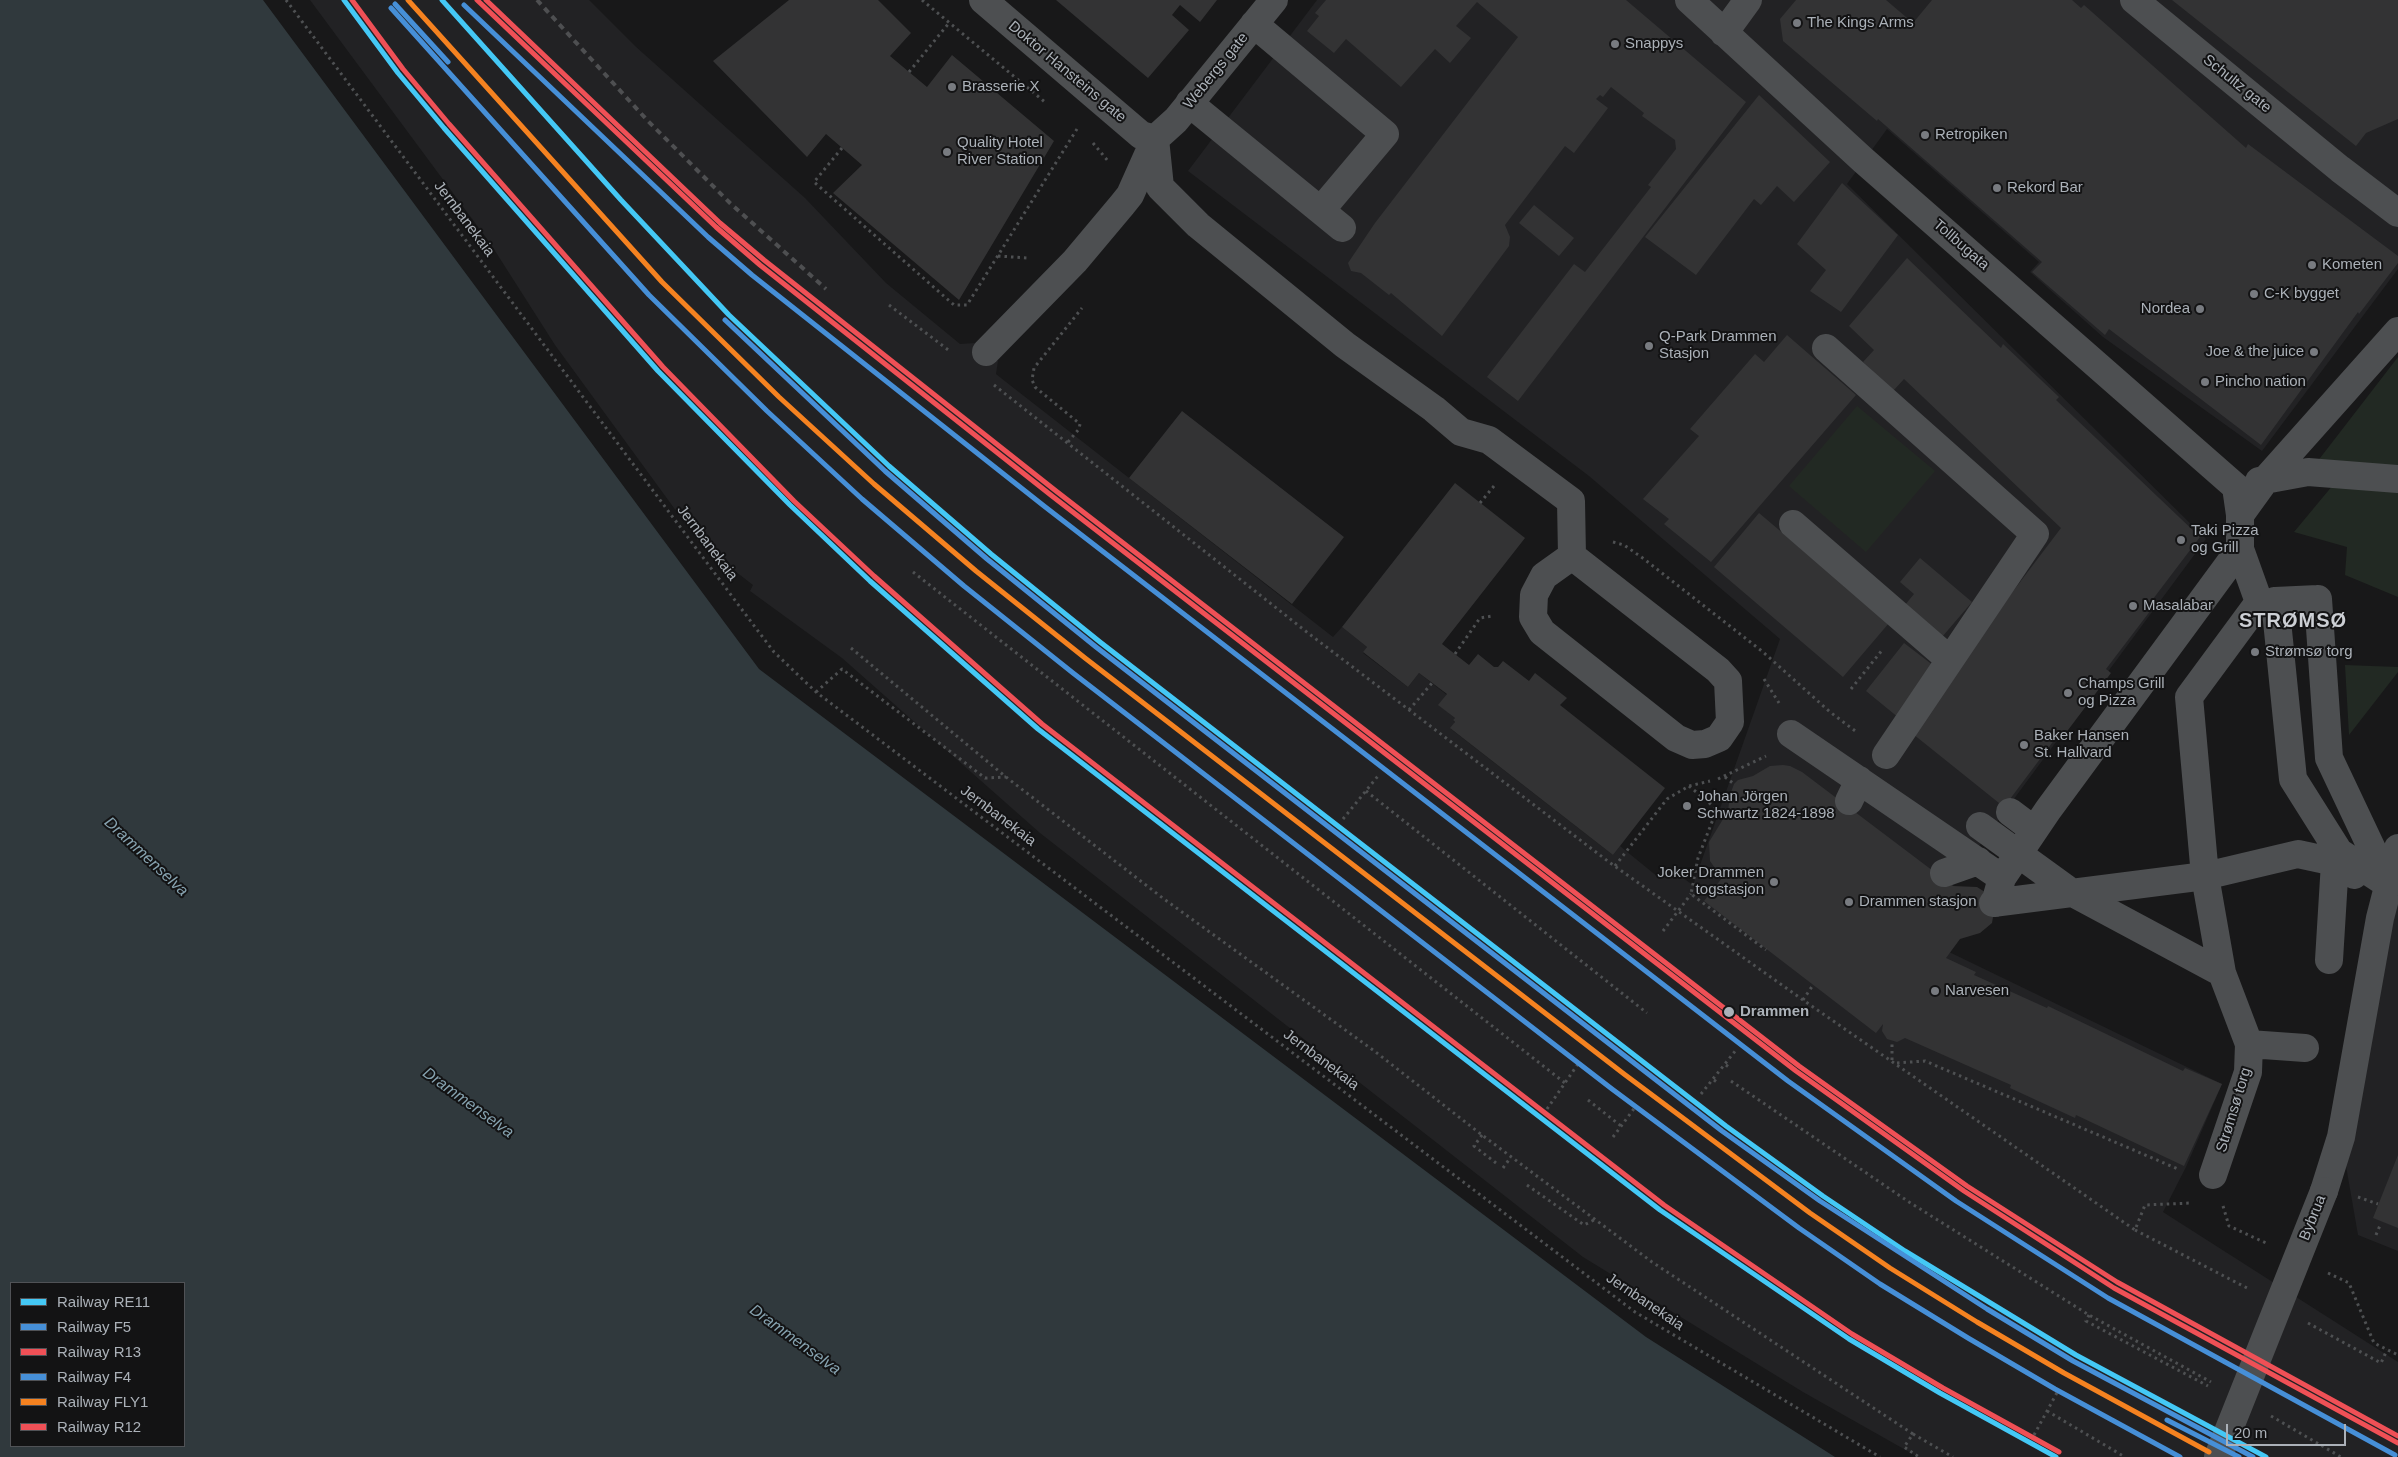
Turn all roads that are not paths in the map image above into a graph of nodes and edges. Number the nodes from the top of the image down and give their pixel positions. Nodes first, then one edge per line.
1 (983, 0) edge
2 (1274, 0) edge
3 (1689, 0) edge
4 (1748, 0) edge
5 (2134, 0) edge
6 (1254, 24) junction
7 (1724, 33) junction
8 (1189, 103) junction
9 (1155, 139) junction
10 (1321, 210) junction
11 (2398, 213) edge
12 (1342, 228) dead end
13 (2398, 331) edge
14 (1826, 348) dead end
15 (986, 352) dead end
16 (2266, 479) junction
17 (2398, 479) edge
18 (2236, 487) junction
19 (2240, 515) junction
20 (1793, 524) dead end
21 (1573, 543) junction
22 (2240, 549) junction
23 (1950, 660) junction
24 (1791, 734) dead end
25 (1886, 755) road end
26 (2010, 812) dead end
27 (1980, 826) dead end
28 (2034, 830) junction
29 (2398, 848) edge
30 (2017, 854) junction
31 (1978, 861) junction
32 (2335, 862) junction
33 (2205, 876) junction
34 (2002, 878) junction
35 (1948, 879) dead end
36 (2394, 884) edge
37 (2071, 892) junction
38 (2329, 960) dead end
39 (2222, 973) junction
40 (2249, 1044) junction
41 (2305, 1048) dead end
42 (2213, 1175) road end
43 (2218, 1457) edge

1 - 9 street, Doktor Hansteins gate
2 - 6 street, Webergs gate
3 - 7 street, Tollbugata
4 - 7 street
5 - 11 street, Schultz gate
6 - 8 street, Webergs gate
6 - 10 street
7 - 18 street, Tollbugata
8 - 9 street, Webergs gate
8 - 10 street
9 - 15 street
9 - 21 street
10 - 12 street
13 - 16 street
14 - 23 street
16 - 17 street
16 - 18 street
16 - 19 street
18 - 19 street, Strømsø torg
19 - 22 street, Strømsø torg
20 - 23 street
21 - 21 street
22 - 28 street
22 - 33 street, Strømsø torg
23 - 25 street
24 - 31 street
26 - 28 street
27 - 30 street
28 - 30 street
29 - 36 street
30 - 34 street
30 - 37 street
31 - 34 street
31 - 35 street
32 - 33 street
32 - 36 street
32 - 38 street
33 - 37 street
33 - 39 street, Strømsø torg
34 - 37 street
36 - 36 street
36 - 43 street, Bybrua, bridge
37 - 39 street
39 - 40 street, Strømsø torg
40 - 41 street
40 - 42 street, Strømsø torg

